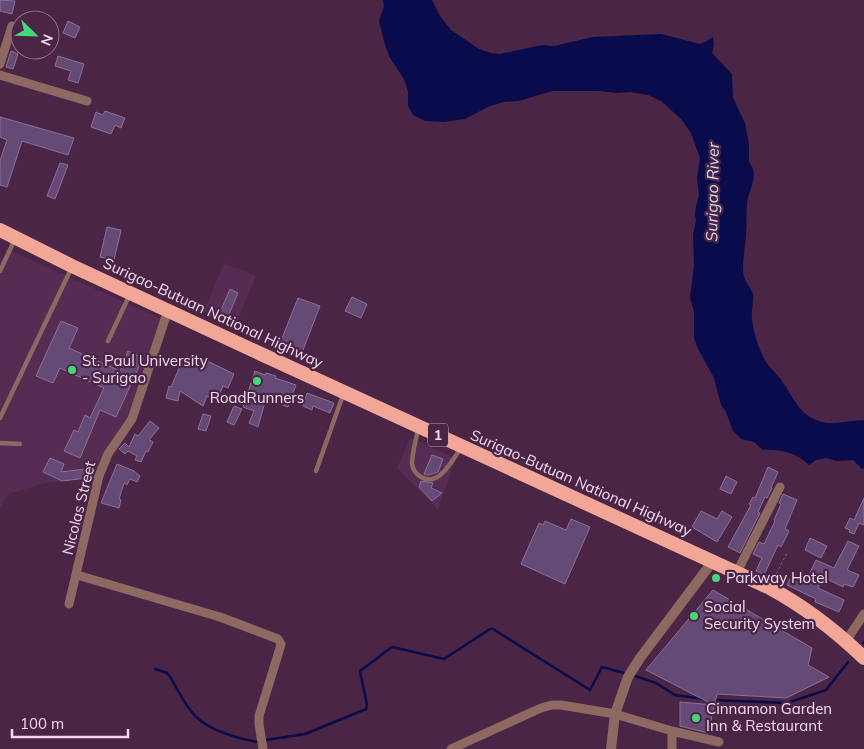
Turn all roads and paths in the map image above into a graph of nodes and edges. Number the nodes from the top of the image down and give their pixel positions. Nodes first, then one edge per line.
1 (10, 32) edge
2 (0, 64) edge
3 (0, 75) edge
4 (87, 102) dead end
5 (0, 230) edge
6 (16, 238) junction
7 (72, 266) junction
8 (0, 271) edge
9 (130, 293) junction
10 (168, 310) junction
11 (108, 340) dead end
12 (344, 392) junction
13 (0, 418) edge
14 (418, 426) junction
15 (0, 443) edge
16 (20, 444) dead end
17 (462, 446) junction
18 (316, 471) dead end
19 (780, 487) dead end
20 (788, 551) dead end
21 (713, 561) junction
22 (737, 572) junction
23 (77, 575) junction
24 (770, 588) junction
25 (69, 604) dead end
26 (864, 614) edge
27 (846, 641) junction
28 (864, 658) edge
29 (615, 714) junction
30 (672, 731) junction
31 (719, 742) dead end
32 (263, 749) edge
33 (451, 749) edge
34 (611, 749) edge
35 (672, 749) edge

1 - 2 street
3 - 4 street
5 - 6 highway, Surigao-Butuan National Highway / 1
6 - 7 highway, Surigao-Butuan National Highway / 1
6 - 8 lane
7 - 9 highway, Surigao-Butuan National Highway / 1
7 - 13 lane
9 - 10 highway, Surigao-Butuan National Highway / 1
9 - 11 lane
10 - 12 highway, Surigao-Butuan National Highway / 1
10 - 23 street, Nicolas Street
12 - 14 highway, Surigao-Butuan National Highway / 1
12 - 18 lane
14 - 17 highway, Surigao-Butuan National Highway / 1
14 - 17 lane
15 - 16 lane
17 - 21 highway, Surigao-Butuan National Highway / 1
19 - 22 street
20 - 24 path
21 - 22 highway, Surigao-Butuan National Highway / 1
21 - 29 street
22 - 24 highway, Surigao-Butuan National Highway / 1
23 - 25 street, Nicolas Street
23 - 32 street
24 - 27 highway, Surigao-Butuan National Highway / 1
26 - 27 street
27 - 28 highway, Surigao-Butuan National Highway / 1
29 - 30 street
29 - 33 street
29 - 34 street
30 - 31 street
30 - 35 street

